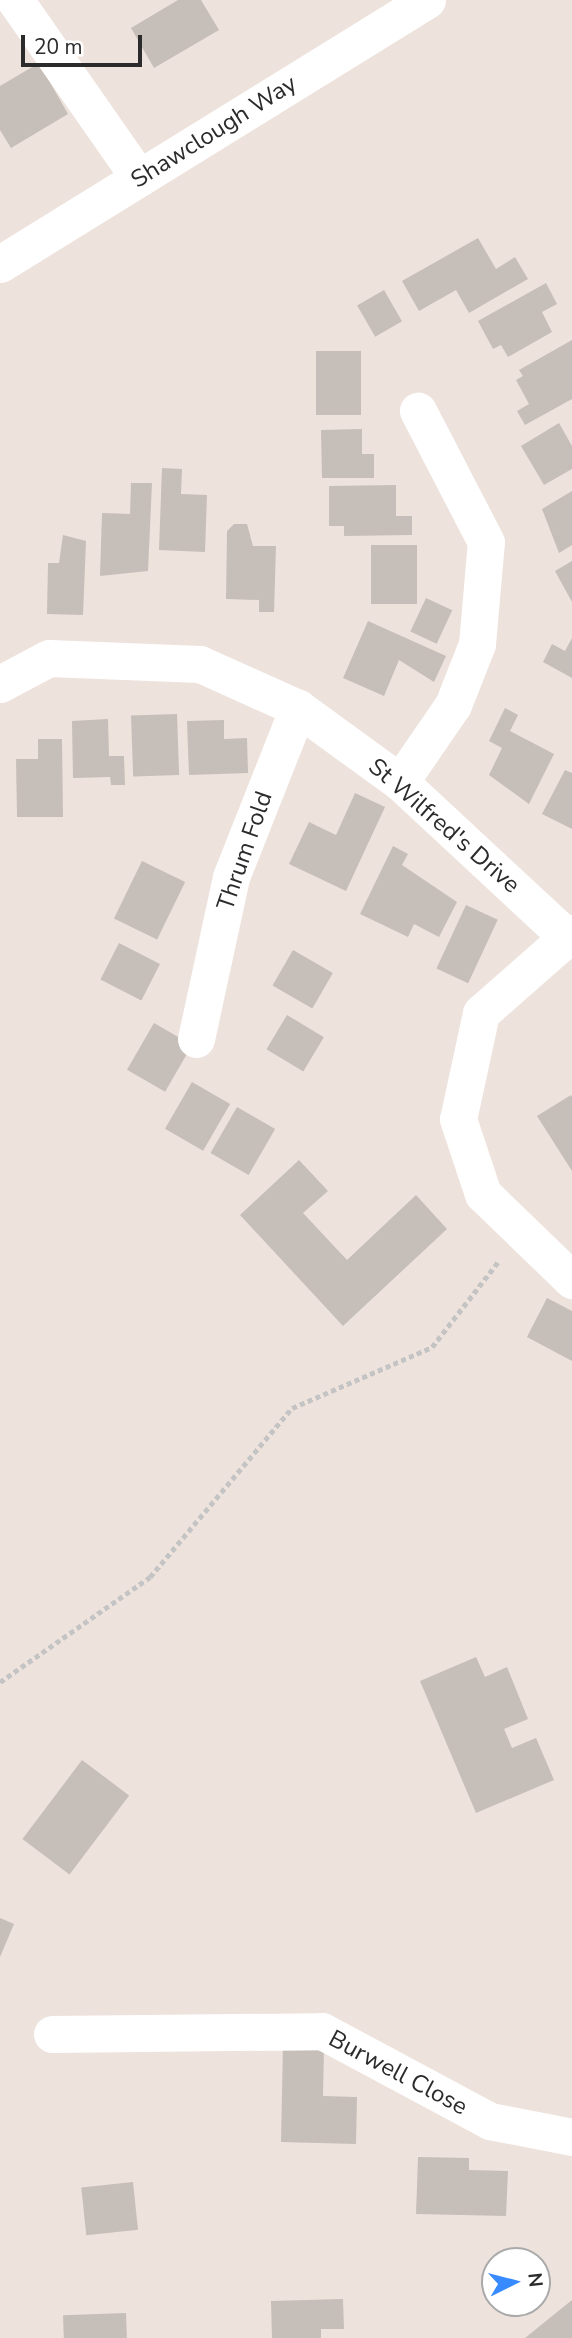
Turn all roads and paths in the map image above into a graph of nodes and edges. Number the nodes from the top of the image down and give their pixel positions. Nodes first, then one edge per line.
1 (15, 0) edge
2 (411, 4) edge
3 (139, 178) junction
4 (0, 264) edge
5 (418, 411) dead end
6 (0, 684) edge
7 (298, 708) junction
8 (400, 782) junction
9 (570, 935) edge
10 (197, 1038) dead end
11 (521, 1234) junction
12 (572, 1280) edge
13 (0, 1682) edge
14 (52, 2034) dead end
15 (572, 2137) edge

1 - 3 street
2 - 3 street, Shawclough Way
3 - 4 street, Shawclough Way
5 - 8 street
6 - 7 street, St Wilfred's Drive
7 - 8 street, St Wilfred's Drive
7 - 10 street, Thrum Fold
8 - 9 street, St Wilfred's Drive
9 - 11 street
11 - 12 street
11 - 13 path
14 - 15 street, Burwell Close

